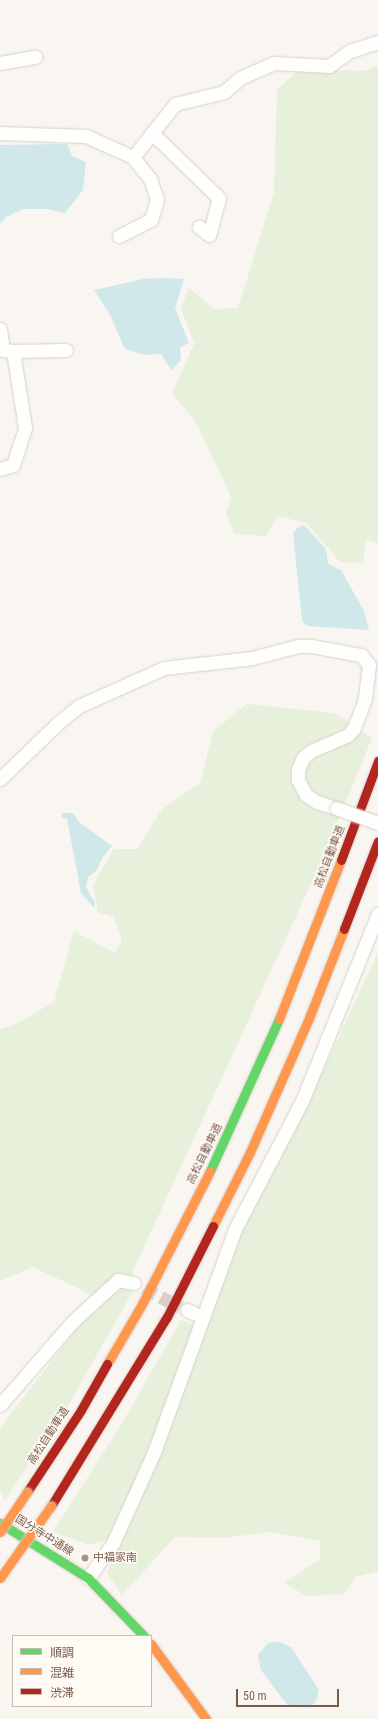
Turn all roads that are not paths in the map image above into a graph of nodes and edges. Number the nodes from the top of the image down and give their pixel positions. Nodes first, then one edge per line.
1 (378, 42) edge
2 (35, 57) dead end
3 (0, 63) edge
4 (0, 133) edge
5 (152, 133) junction
6 (133, 157) junction
7 (199, 227) dead end
8 (119, 236) dead end
9 (0, 330) edge
10 (66, 350) dead end
11 (13, 351) junction
12 (0, 468) edge
13 (378, 761) edge
14 (0, 780) edge
15 (378, 823) edge
16 (378, 841) edge
17 (378, 914) edge
18 (134, 1283) tunnel mouth
19 (187, 1310) tunnel mouth
20 (202, 1316) junction
21 (0, 1404) edge
22 (0, 1523) edge
23 (0, 1532) edge
24 (0, 1578) edge
25 (88, 1578) junction
26 (143, 1635) edge
27 (152, 1645) edge
28 (206, 1719) edge

1 - 5 street
2 - 3 street
4 - 6 street
5 - 6 street
5 - 7 street
6 - 8 street
9 - 11 street
10 - 11 street
11 - 12 street
13 - 23 main road, 高松自動車道, bridge
14 - 15 street, bridge
16 - 24 main road, bridge
17 - 20 street
18 - 21 street
19 - 20 street
20 - 25 street
22 - 25 main road, 国分寺中通線
25 - 26 main road, 国分寺中通線
27 - 28 main road

